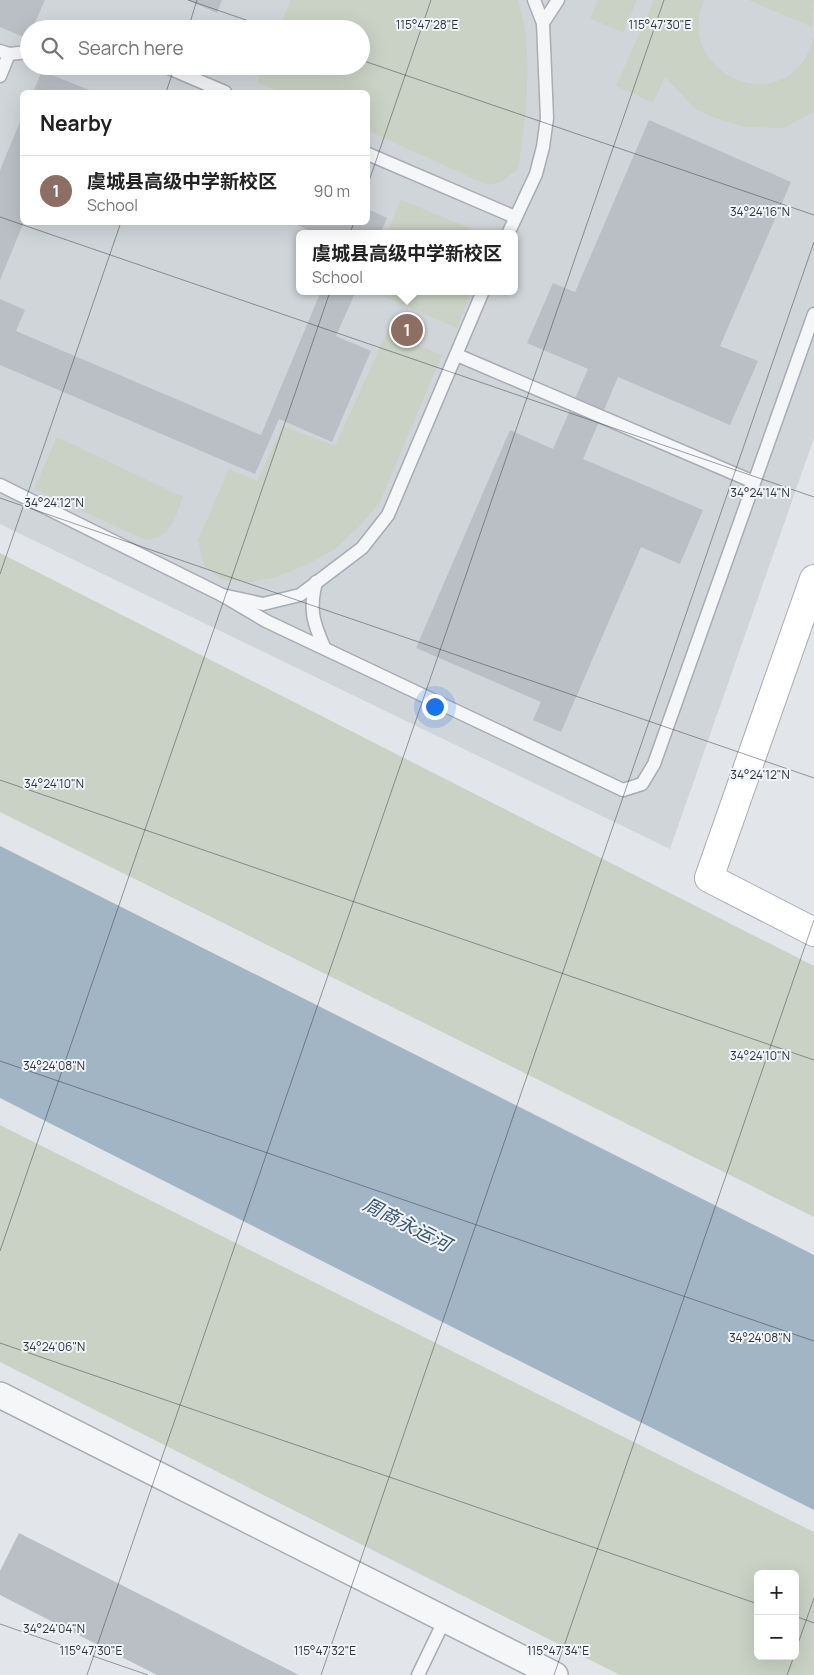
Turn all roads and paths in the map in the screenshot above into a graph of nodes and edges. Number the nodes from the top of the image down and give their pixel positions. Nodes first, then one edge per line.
1 (534, 0) edge
2 (558, 0) edge
3 (543, 23) junction
4 (20, 52) edge
5 (4, 53) edge
6 (185, 75) edge
7 (0, 76) edge
8 (220, 90) edge
9 (370, 155) edge
10 (515, 218) junction
11 (510, 230) edge
12 (481, 295) edge
13 (814, 314) edge
14 (456, 354) junction
15 (754, 482) junction
16 (0, 485) edge
17 (814, 579) edge
18 (316, 582) junction
19 (222, 595) junction
20 (324, 647) junction
21 (814, 932) edge
22 (0, 1395) edge
23 (445, 1619) junction
24 (418, 1675) edge
25 (555, 1675) edge

1 - 3 lane
2 - 3 lane
3 - 10 lane
4 - 5 lane
5 - 7 lane
6 - 8 lane
9 - 10 lane
10 - 11 lane
12 - 14 lane
13 - 15 lane
14 - 15 lane
14 - 18 lane
15 - 20 lane
16 - 19 lane
17 - 21 street
18 - 19 lane
18 - 20 lane
19 - 20 lane
22 - 23 street
23 - 24 lane
23 - 25 street

